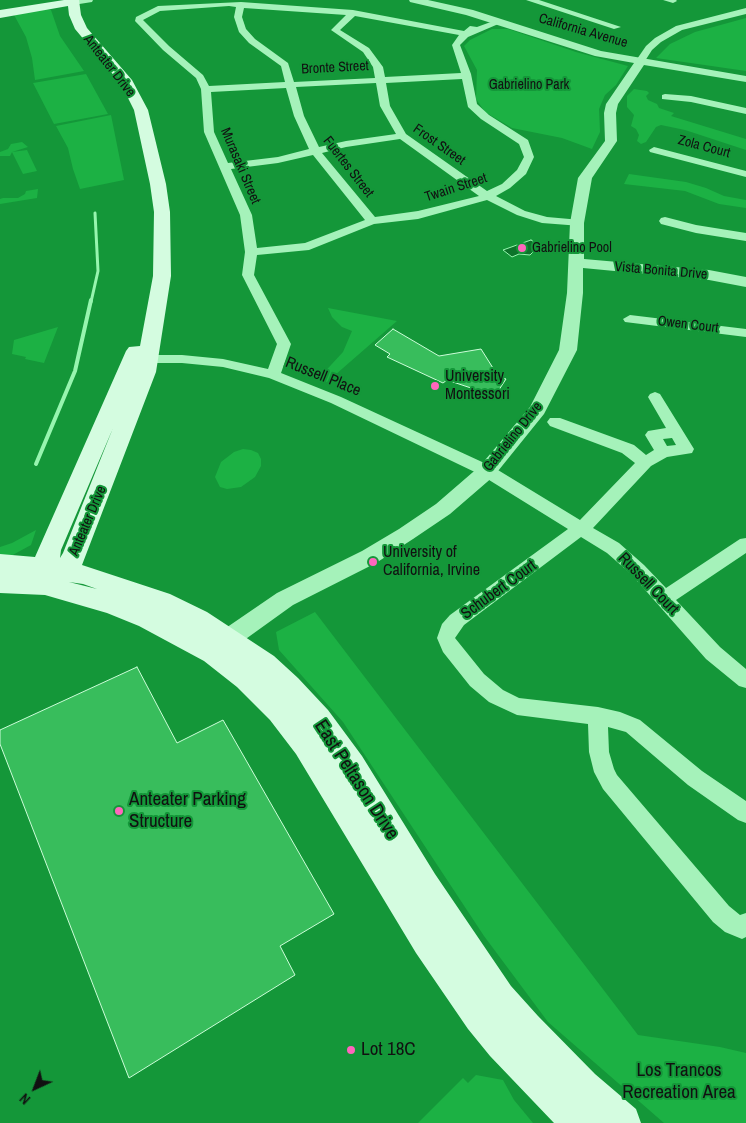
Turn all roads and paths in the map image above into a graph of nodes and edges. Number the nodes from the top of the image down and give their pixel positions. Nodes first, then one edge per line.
1 (88, 0) edge
2 (414, 0) edge
3 (530, 0) edge
4 (67, 1) edge
5 (241, 4) junction
6 (746, 11) edge
7 (0, 12) edge
8 (353, 13) junction
9 (495, 20) junction
10 (617, 26) dead end
11 (468, 34) junction
12 (640, 62) junction
13 (466, 76) junction
14 (746, 79) edge
15 (379, 80) junction
16 (291, 84) junction
17 (206, 89) junction
18 (666, 97) dead end
19 (746, 111) edge
20 (402, 136) junction
21 (654, 150) dead end
22 (315, 151) junction
23 (225, 167) junction
24 (746, 174) edge
25 (144, 184) junction
26 (487, 196) junction
27 (372, 221) junction
28 (665, 221) dead end
29 (577, 223) junction
30 (746, 237) edge
31 (163, 246) junction
32 (251, 252) junction
33 (575, 263) junction
34 (746, 282) edge
35 (630, 319) dead end
36 (746, 333) edge
37 (140, 359) junction
38 (272, 375) junction
39 (655, 397) dead end
40 (555, 422) dead end
41 (645, 462) junction
42 (487, 471) junction
43 (582, 528) junction
44 (746, 544) edge
45 (0, 564) edge
46 (51, 574) junction
47 (0, 583) edge
48 (664, 598) junction
49 (228, 639) junction
50 (746, 680) edge
51 (598, 716) junction
52 (746, 813) edge
53 (746, 925) edge
54 (580, 1123) edge
55 (622, 1123) edge

1 - 4 street
2 - 9 street, California Avenue
3 - 10 street
4 - 7 main road
4 - 25 main road, Anteater Drive
4 - 31 main road, Anteater Drive
5 - 8 street
5 - 16 street, Fuertes Street
5 - 17 street
6 - 12 street, Gabrielino Drive
8 - 11 street
8 - 15 street, Frost Street
9 - 11 street
9 - 12 street, California Avenue
11 - 13 street, Twain Street
12 - 14 street, California Avenue
12 - 29 street, Gabrielino Drive
13 - 15 street, Bronte Street
13 - 26 street, Twain Street
15 - 16 street, Bronte Street
15 - 20 street, Frost Street
16 - 17 street, Bronte Street
16 - 22 street, Fuertes Street
17 - 23 street, Murasaki Street
18 - 19 street
20 - 22 street
20 - 26 street, Frost Street
21 - 24 street, Zola Court
22 - 23 street
22 - 27 street, Fuertes Street
23 - 32 street, Murasaki Street
25 - 31 main road
25 - 37 main road, Anteater Drive
26 - 27 street, Twain Street
26 - 29 street, Frost Street
27 - 32 street, Twain Street
28 - 30 street
29 - 33 street, Gabrielino Drive
31 - 37 main road, Anteater Drive
32 - 38 street, Murasaki Street
33 - 34 street, Vista Bonita Drive
33 - 42 street, Gabrielino Drive
35 - 36 street, Owen Court
37 - 38 street, Russell Place
37 - 46 main road, Anteater Drive
38 - 42 street, Russell Place
39 - 41 street, Schubert Court
40 - 41 street
41 - 43 street, Schubert Court
42 - 43 street, Russell Court
42 - 49 street, Gabrielino Drive
43 - 48 street, Russell Court
43 - 51 street, Schubert Court
44 - 48 street
45 - 46 main road, East Peltason Drive
46 - 47 main road, East Peltason Drive
46 - 49 main road, East Peltason Drive
46 - 54 main road, East Peltason Drive
48 - 50 street, Russell Court
49 - 55 main road, East Peltason Drive
51 - 52 street, Schubert Court
51 - 53 street

